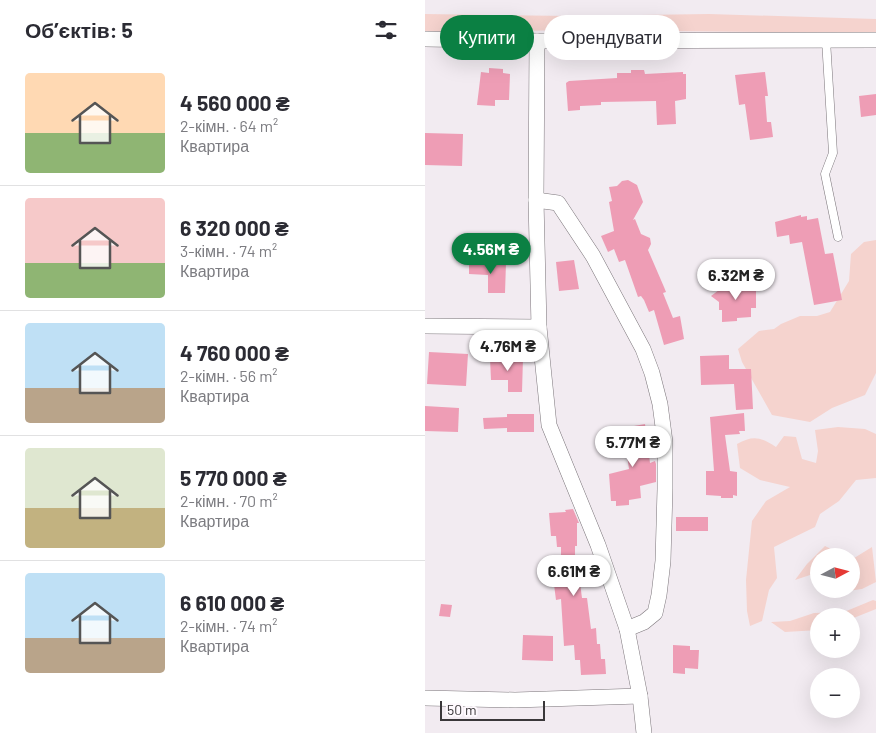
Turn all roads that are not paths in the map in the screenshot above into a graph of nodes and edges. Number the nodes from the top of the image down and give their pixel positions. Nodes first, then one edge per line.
1 (425, 39) edge
2 (826, 40) junction
3 (876, 40) edge
4 (537, 41) junction
5 (536, 200) junction
6 (837, 236) dead end
7 (425, 326) edge
8 (539, 328) junction
9 (627, 629) junction
10 (640, 696) junction
11 (425, 698) edge
12 (644, 733) edge

1 - 4 street
2 - 3 street
2 - 4 street
2 - 6 lane
4 - 5 street
5 - 8 street
5 - 9 street
7 - 8 street
8 - 9 street
9 - 10 street
10 - 11 street
10 - 12 street

